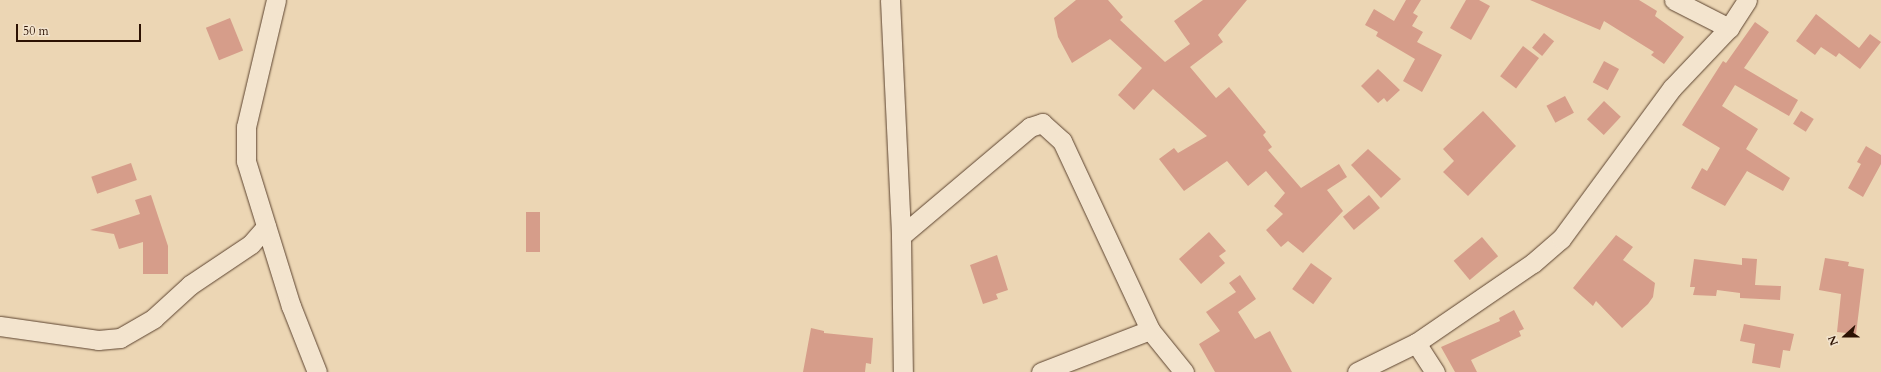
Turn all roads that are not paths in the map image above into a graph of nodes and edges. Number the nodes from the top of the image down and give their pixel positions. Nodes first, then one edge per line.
1 (276, 0) edge
2 (890, 0) edge
3 (1674, 0) edge
4 (1747, 0) edge
5 (1729, 28) junction
6 (266, 227) junction
7 (900, 236) junction
8 (0, 326) edge
9 (1150, 330) junction
10 (1416, 343) junction
11 (317, 372) edge
12 (903, 372) edge
13 (1041, 372) edge
14 (1184, 372) edge
15 (1357, 372) edge
16 (1435, 372) edge

1 - 6 street
2 - 7 street
3 - 5 street
4 - 5 street
5 - 10 street
6 - 8 street
6 - 11 street
7 - 9 street
7 - 12 street
9 - 13 street
9 - 14 street
10 - 15 street
10 - 16 street

